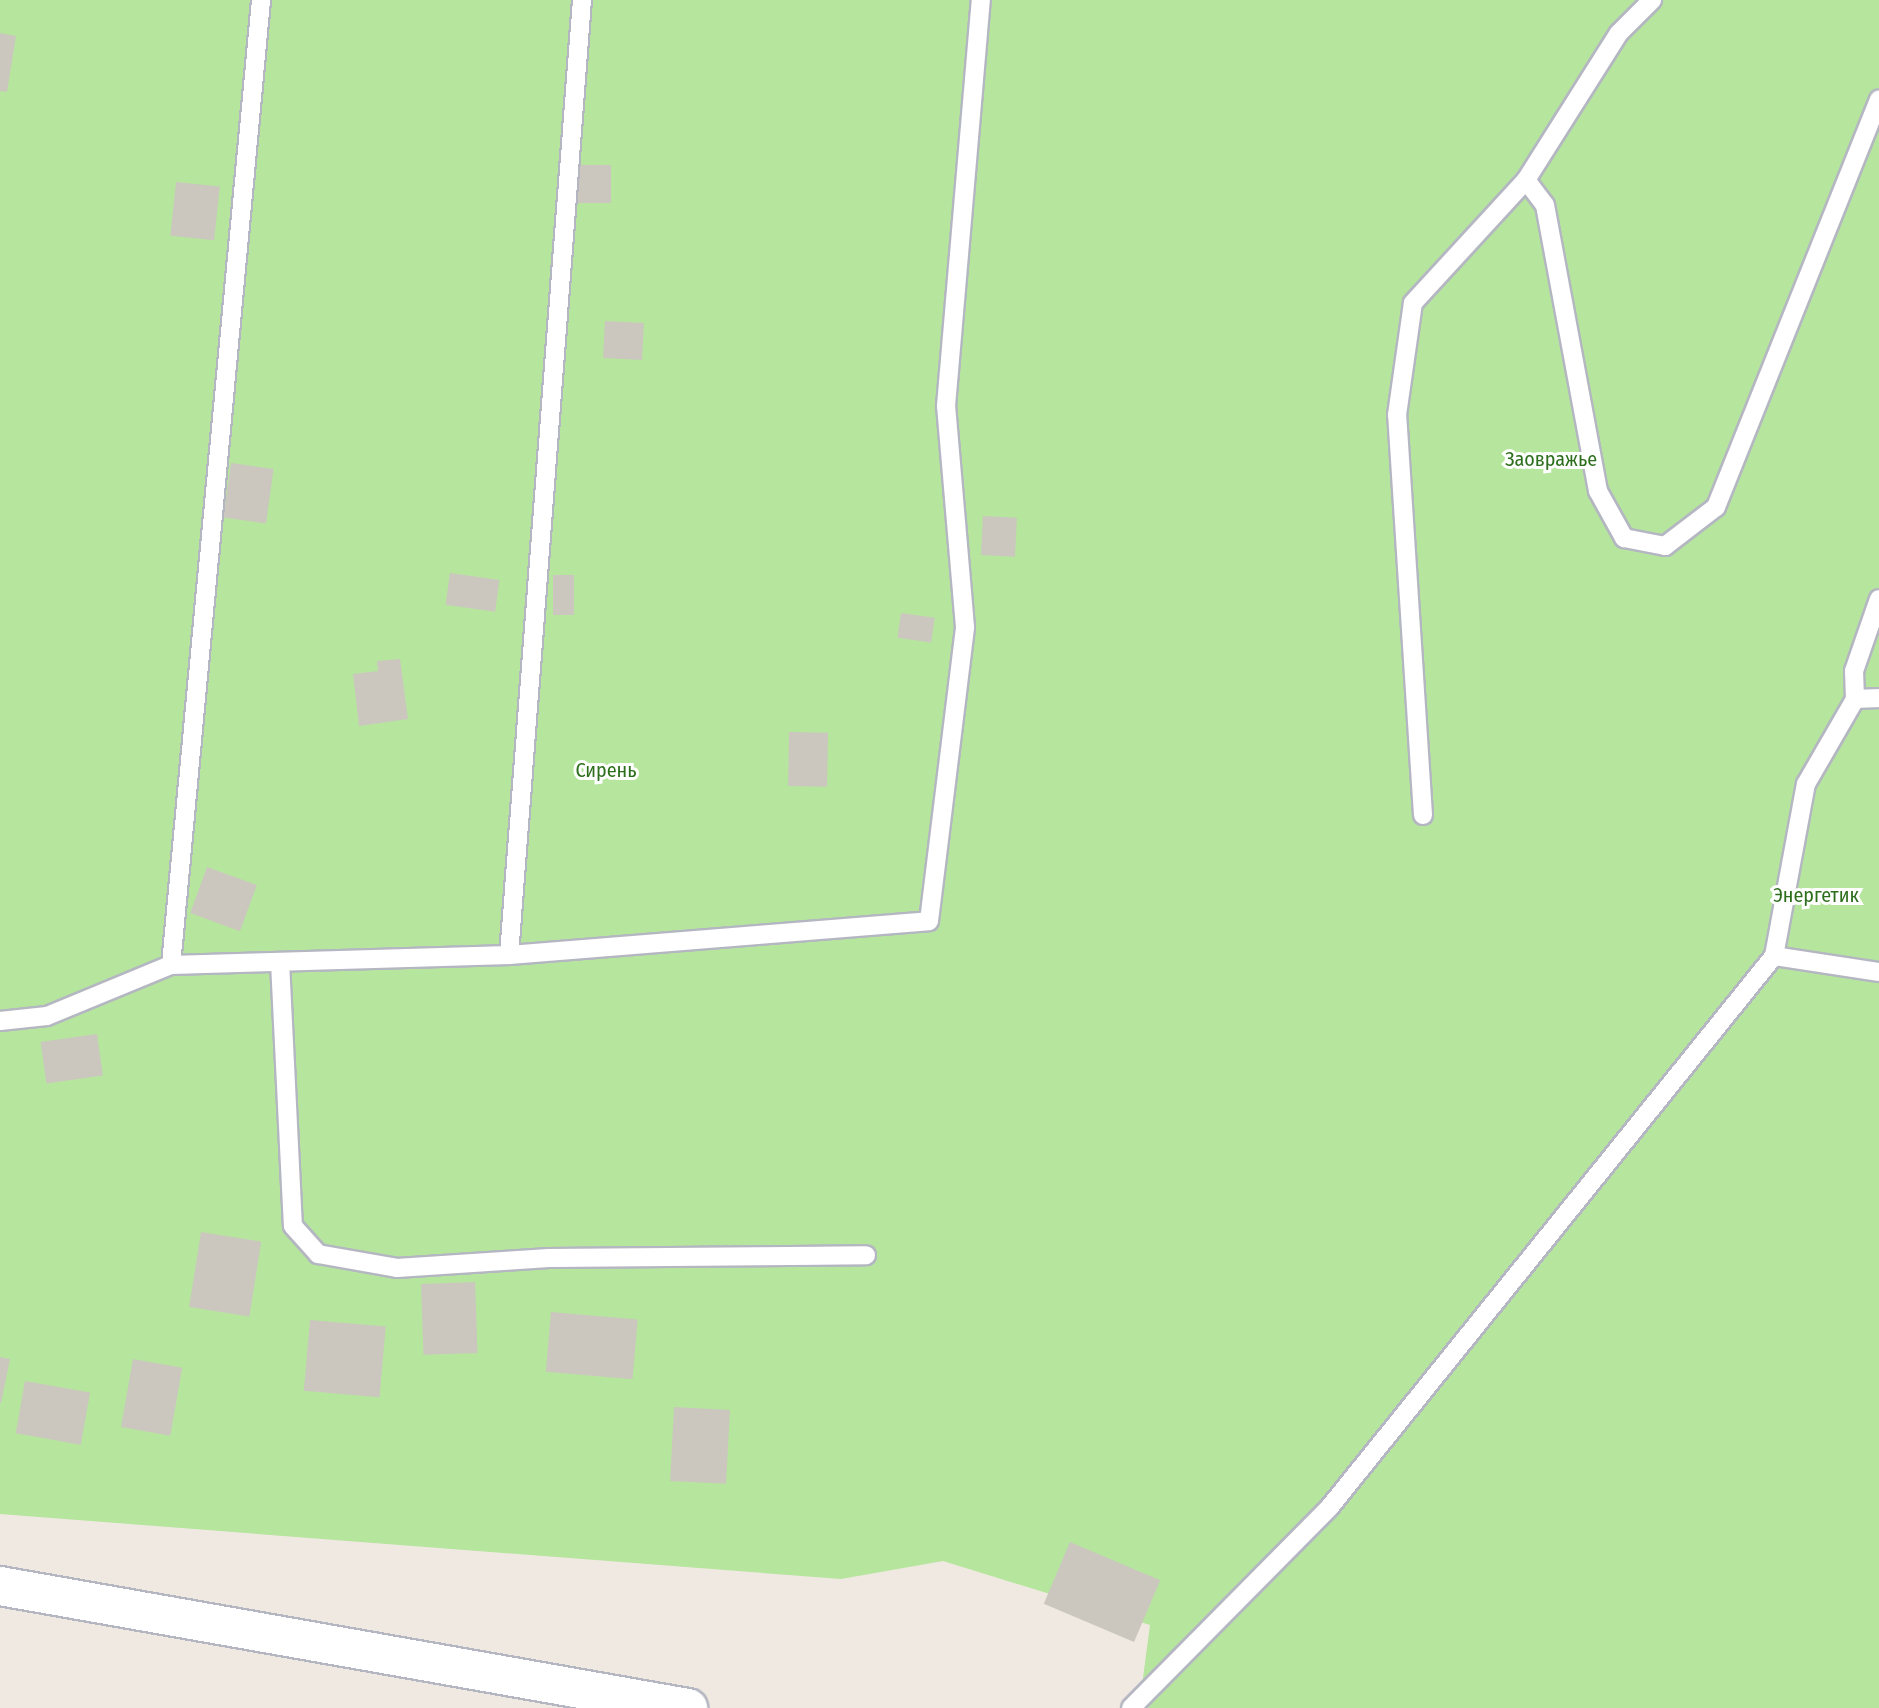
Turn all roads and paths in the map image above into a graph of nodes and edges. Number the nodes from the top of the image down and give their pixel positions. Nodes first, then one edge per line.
1 (261, 0) edge
2 (582, 0) edge
3 (981, 0) edge
4 (1652, 0) edge
5 (1879, 99) edge
6 (1526, 180) junction
7 (1879, 599) edge
8 (1879, 698) edge
9 (1855, 699) junction
10 (1423, 815) dead end
11 (509, 955) junction
12 (1774, 956) junction
13 (280, 962) junction
14 (171, 965) junction
15 (1879, 972) edge
16 (0, 1021) edge
17 (866, 1255) dead end
18 (0, 1586) edge
19 (688, 1708) edge
20 (1131, 1708) edge

1 - 14 lane
2 - 11 lane
3 - 11 lane
4 - 6 lane
5 - 6 lane
6 - 10 lane
7 - 9 lane
8 - 9 lane
9 - 12 lane
11 - 13 lane
12 - 15 lane
12 - 20 lane
13 - 14 lane
13 - 17 lane
14 - 16 lane
18 - 19 street

